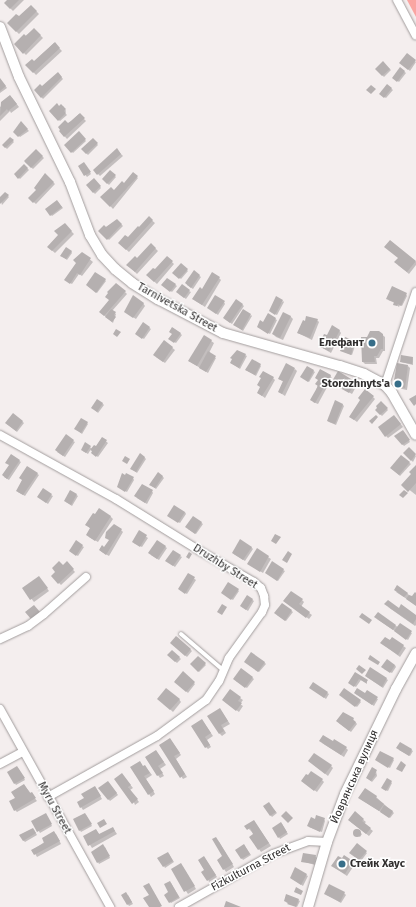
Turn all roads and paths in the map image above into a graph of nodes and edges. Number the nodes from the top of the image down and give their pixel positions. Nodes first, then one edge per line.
1 (398, 0) edge
2 (0, 27) edge
3 (416, 35) edge
4 (416, 292) edge
5 (385, 385) junction
6 (0, 435) edge
7 (416, 435) edge
8 (86, 577) dead end
9 (181, 634) dead end
10 (0, 640) edge
11 (416, 653) edge
12 (223, 670) junction
13 (0, 709) edge
14 (23, 752) junction
15 (0, 764) edge
16 (48, 797) junction
17 (327, 842) junction
18 (110, 907) edge
19 (178, 907) edge
20 (308, 907) edge

1 - 3 street
2 - 5 street, Tarnivetska Street
4 - 5 street
5 - 7 street
6 - 12 street, Druzhby Street
8 - 10 street
9 - 12 lane
11 - 17 street, Йоврянська вулиця
12 - 16 street, Druzhby Street
13 - 14 street, Myru Street
14 - 15 street
14 - 16 street, Myru Street
16 - 18 street, Myru Street
17 - 19 street, Fizkulturna Street
17 - 20 street, Йоврянська вулиця

